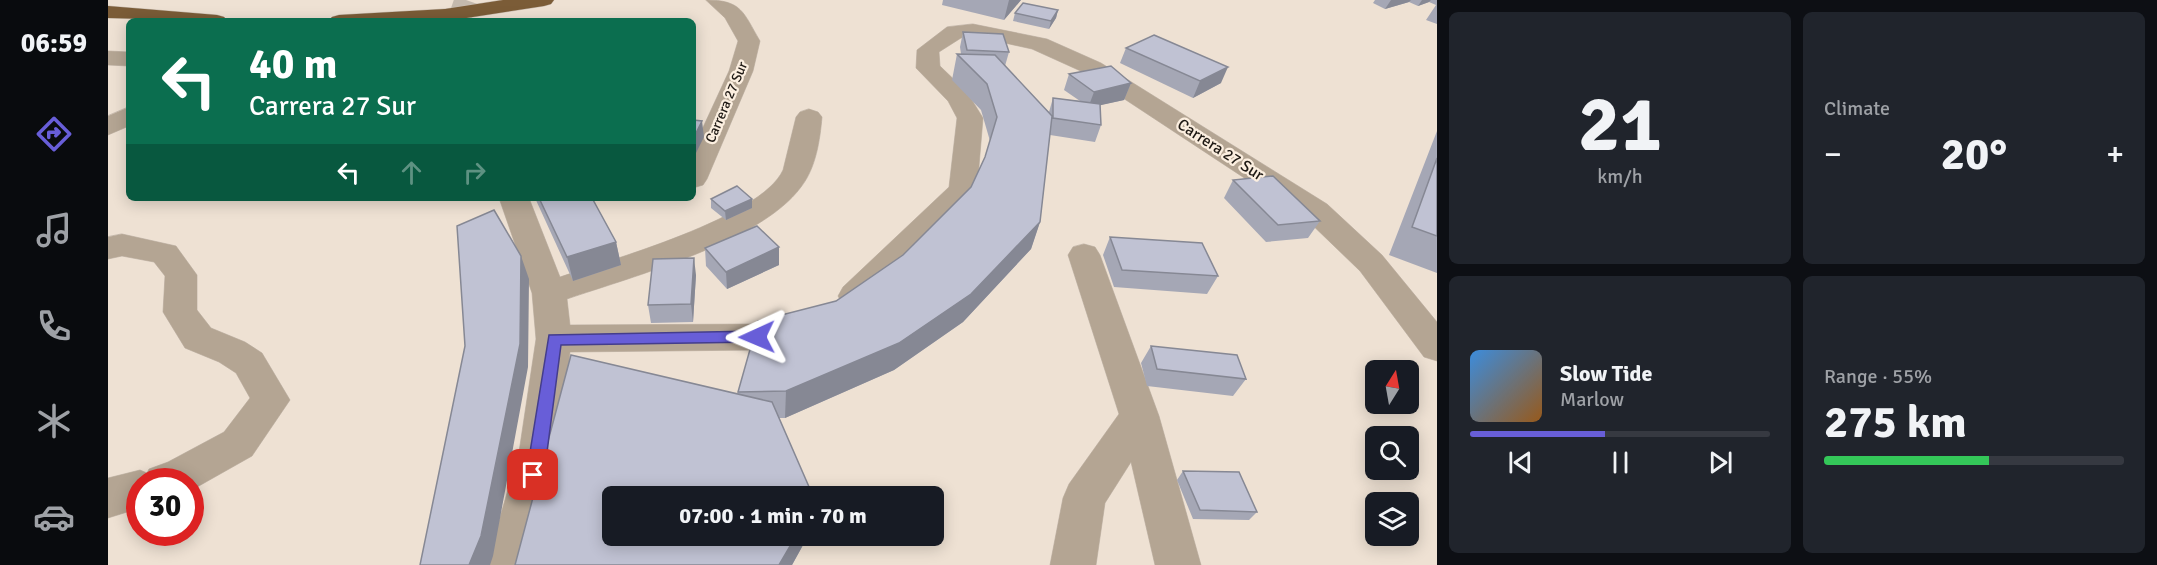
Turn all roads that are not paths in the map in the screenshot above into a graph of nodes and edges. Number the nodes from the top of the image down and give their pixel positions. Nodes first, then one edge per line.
1 (539, 0) edge
2 (544, 0) edge
3 (716, 0) edge
4 (508, 6) junction
5 (108, 12) edge
6 (181, 18) edge
7 (413, 18) edge
8 (492, 18) edge
9 (108, 58) edge
10 (126, 59) edge
11 (126, 117) edge
12 (809, 117) dead end
13 (108, 127) edge
14 (696, 171) edge
15 (515, 201) edge
16 (108, 248) edge
17 (1084, 255) dead end
18 (549, 293) junction
19 (554, 339) junction
20 (1437, 347) edge
21 (1139, 416) junction
22 (195, 468) edge
23 (126, 493) edge
24 (108, 498) edge
25 (509, 565) edge
26 (1073, 565) edge
27 (1178, 565) edge

1 - 4 highway
2 - 4 highway
3 - 14 street, Carrera 27 Sur
4 - 7 highway
4 - 8 highway
5 - 6 highway
9 - 10 street
11 - 13 street
12 - 18 street
15 - 18 street
16 - 22 street
17 - 21 street
18 - 19 street
19 - 20 street, Carrera 27 Sur
19 - 25 street
21 - 26 street
21 - 27 street
23 - 24 street

